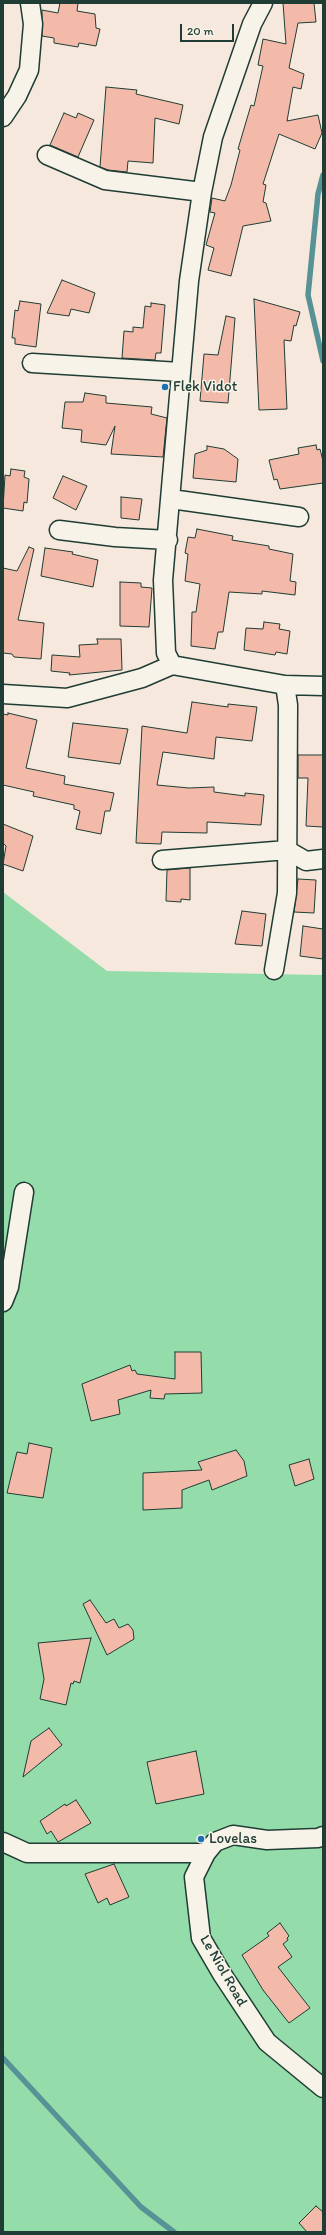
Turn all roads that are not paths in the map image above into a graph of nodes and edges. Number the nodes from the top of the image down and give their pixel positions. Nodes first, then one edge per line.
1 (30, 3) edge
2 (263, 3) edge
3 (3, 117) edge
4 (47, 155) dead end
5 (202, 192) junction
6 (32, 363) dead end
7 (180, 372) junction
8 (171, 499) junction
9 (300, 517) dead end
10 (58, 530) dead end
11 (168, 540) junction
12 (172, 665) junction
13 (285, 685) junction
14 (323, 686) edge
15 (3, 694) edge
16 (287, 850) junction
17 (162, 860) dead end
18 (323, 860) edge
19 (274, 970) dead end
20 (24, 1192) dead end
21 (3, 1302) edge
22 (323, 1836) edge
23 (3, 1842) edge
24 (206, 1853) junction
25 (323, 2088) edge

1 - 3 street
2 - 5 street
4 - 5 street
5 - 7 street
6 - 7 street
7 - 8 street
8 - 9 street
8 - 11 street
10 - 11 street
11 - 12 street
12 - 13 street
12 - 15 street
13 - 14 street
13 - 16 street
16 - 17 street
16 - 18 street
16 - 19 street
20 - 21 street
22 - 24 street, Le Niol Road
23 - 24 street
24 - 25 street, Le Niol Road

